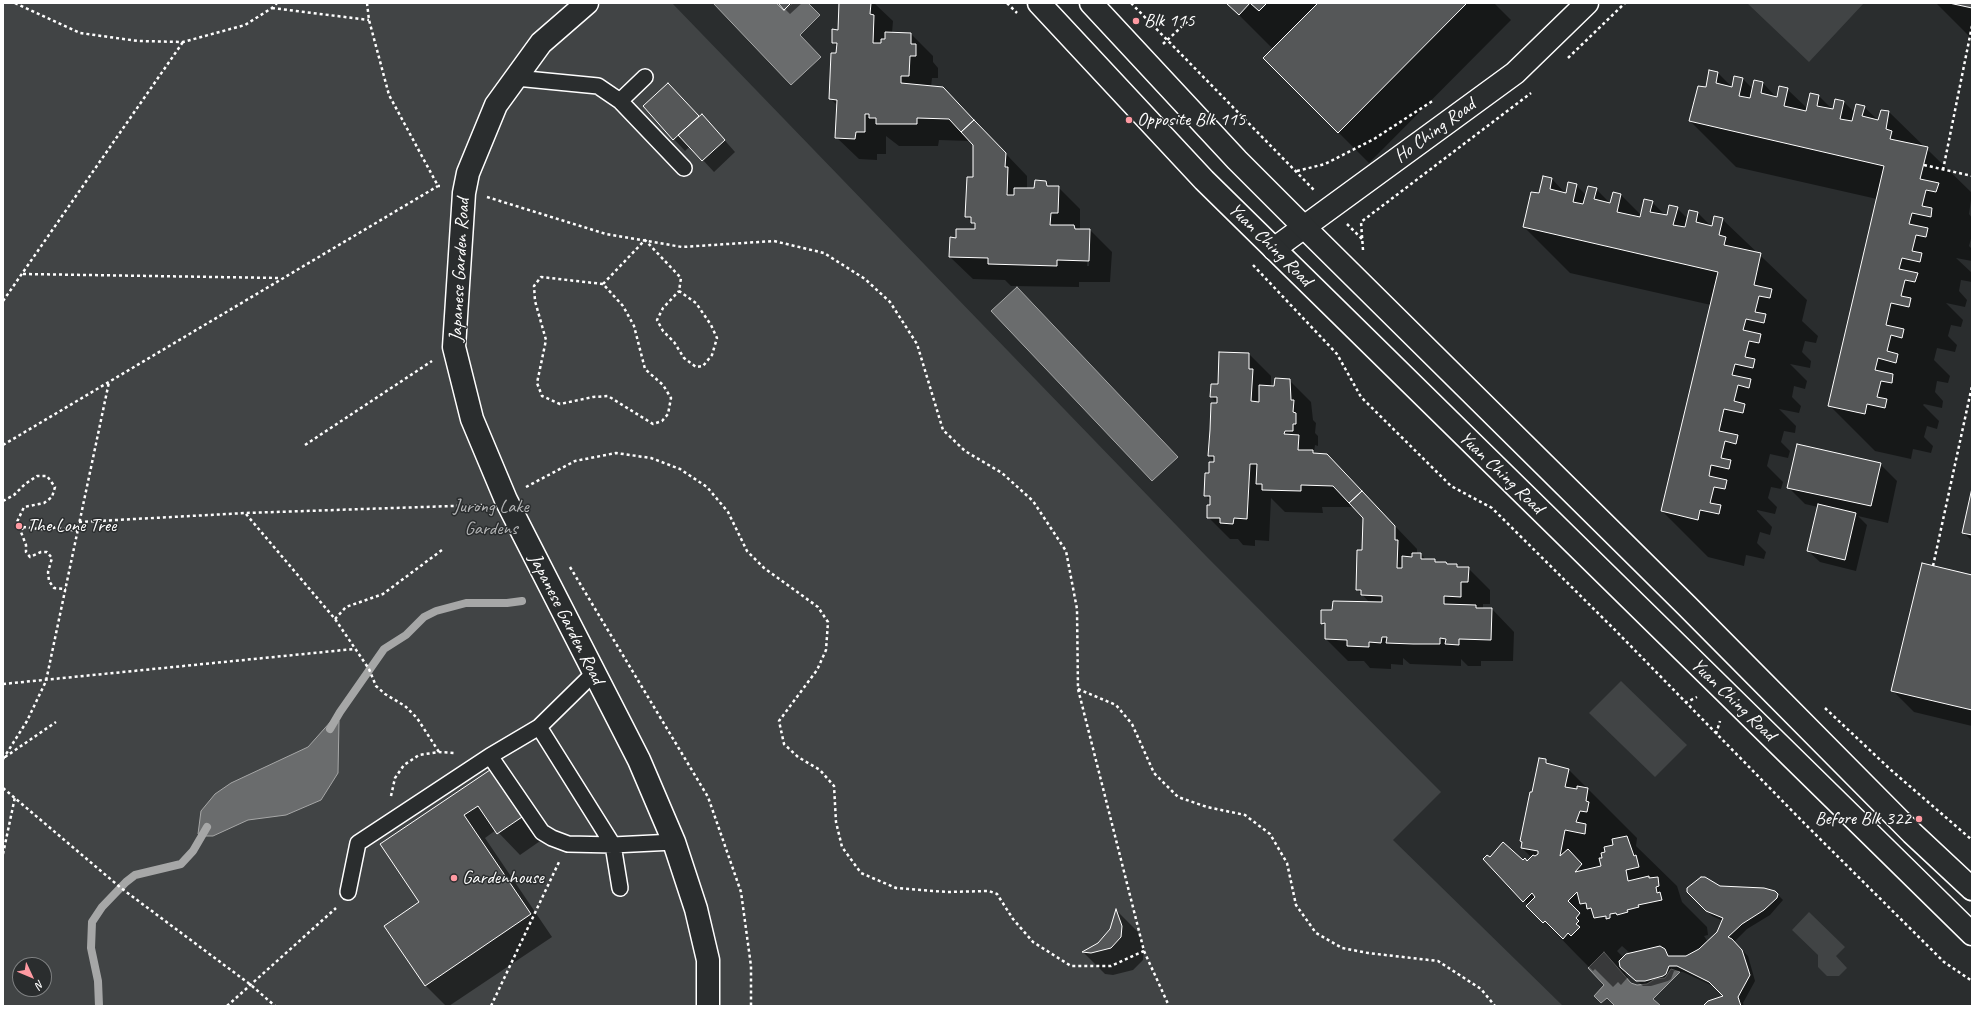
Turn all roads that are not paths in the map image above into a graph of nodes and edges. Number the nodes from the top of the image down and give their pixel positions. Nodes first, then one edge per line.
1 (587, 3) edge
2 (1039, 3) edge
3 (1091, 3) edge
4 (1587, 3) edge
5 (645, 77) dead end
6 (516, 78) junction
7 (620, 100) junction
8 (684, 168) dead end
9 (1304, 227) junction
10 (1274, 249) junction
11 (1574, 496) junction
12 (1550, 521) junction
13 (594, 673) junction
14 (539, 727) junction
15 (490, 756) junction
16 (674, 842) junction
17 (613, 845) junction
18 (620, 888) dead end
19 (1972, 889) edge
20 (348, 892) road end
21 (1972, 934) edge
22 (708, 1006) edge

1 - 6 street, Japanese Garden Road
2 - 10 street, Yuan Ching Road
3 - 9 street, Yuan Ching Road
4 - 9 street, Ho Ching Road
5 - 7 lane
6 - 7 lane
6 - 13 street, Japanese Garden Road
7 - 8 lane
9 - 10 street, Ho Ching Road
9 - 11 street, Yuan Ching Road
10 - 12 street, Yuan Ching Road
11 - 12 street
11 - 19 street, Yuan Ching Road
12 - 21 street, Yuan Ching Road
13 - 14 lane
13 - 16 street, Japanese Garden Road
14 - 15 lane
14 - 17 lane
15 - 17 lane
15 - 20 lane
16 - 17 lane
16 - 22 street, Japanese Garden Road
17 - 18 lane

